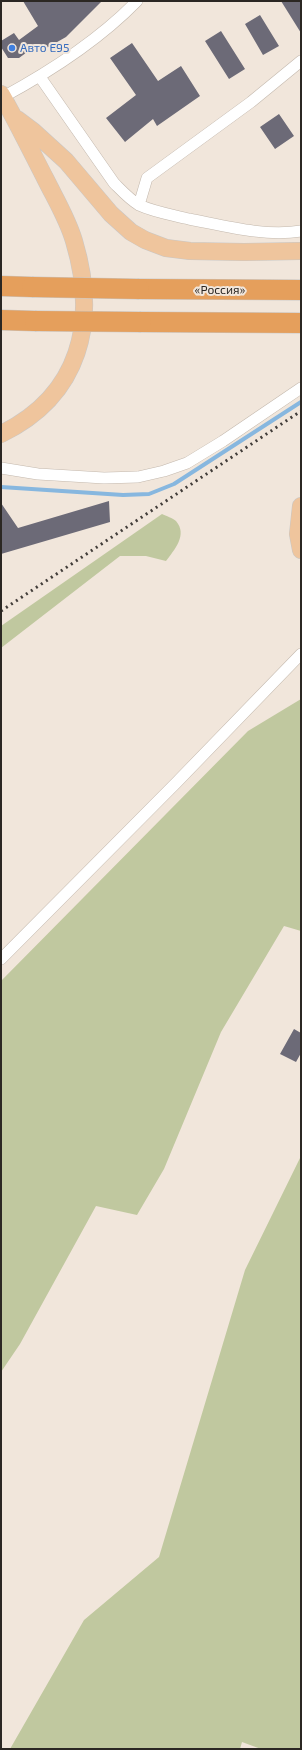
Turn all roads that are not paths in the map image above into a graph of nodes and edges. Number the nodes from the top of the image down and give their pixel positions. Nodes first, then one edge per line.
1 (137, 1) edge
2 (301, 61) edge
3 (40, 77) junction
4 (2, 95) edge
5 (14, 117) junction
6 (139, 205) junction
7 (301, 231) edge
8 (301, 251) edge
9 (1, 286) edge
10 (301, 290) edge
11 (1, 320) edge
12 (301, 323) edge
13 (301, 388) edge
14 (1, 434) edge
15 (1, 468) edge
16 (301, 506) edge
17 (301, 550) edge
18 (301, 654) edge
19 (1, 959) edge

1 - 3 street
2 - 6 street
3 - 4 street
3 - 6 street
4 - 5 main road
5 - 8 main road
5 - 14 main road
6 - 7 street
9 - 10 highway, «Россия», bridge
11 - 12 highway, bridge
13 - 15 street
16 - 17 main road
18 - 19 street

